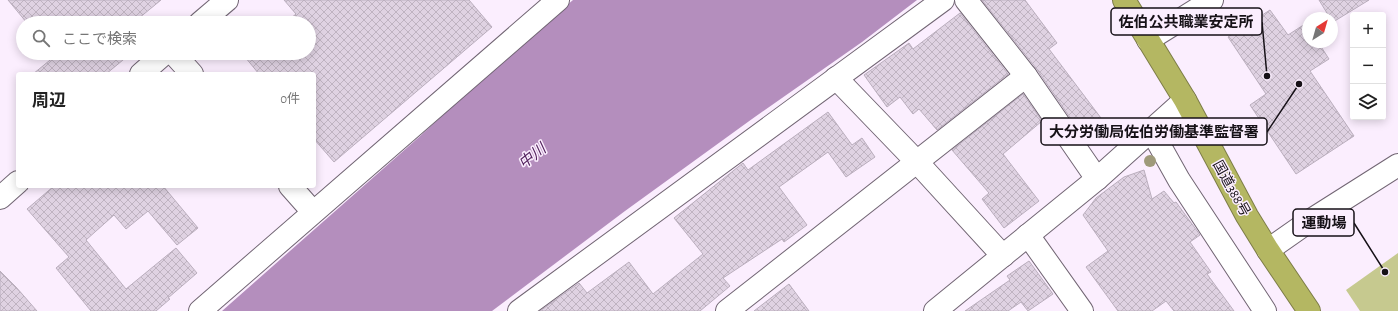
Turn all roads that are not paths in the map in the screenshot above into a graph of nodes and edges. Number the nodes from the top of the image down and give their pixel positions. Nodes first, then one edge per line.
1 (227, 0) edge
2 (558, 0) edge
3 (943, 0) edge
4 (966, 0) edge
5 (1124, 0) edge
6 (1212, 0) edge
7 (208, 16) edge
8 (1148, 40) junction
9 (157, 60) edge
10 (179, 60) edge
11 (143, 72) edge
12 (190, 72) edge
13 (1026, 76) junction
14 (836, 78) junction
15 (1185, 100) junction
16 (1151, 130) junction
17 (917, 162) junction
18 (1398, 165) edge
19 (1097, 179) junction
20 (16, 184) edge
21 (292, 188) edge
22 (0, 198) edge
23 (313, 212) junction
24 (1028, 235) junction
25 (1268, 250) junction
26 (1003, 256) junction
27 (200, 311) edge
28 (519, 311) edge
29 (727, 311) edge
30 (935, 311) edge
31 (1082, 311) edge
32 (1265, 311) edge
33 (1309, 311) edge

1 - 7 street
2 - 23 street
3 - 14 street
4 - 13 street
5 - 8 highway, 国道388号
6 - 8 street
8 - 15 highway, 国道388号
9 - 11 street
10 - 12 street
13 - 17 street
13 - 19 street
14 - 17 street
14 - 28 street
15 - 16 street
15 - 25 highway, 国道388号
16 - 19 street
16 - 32 street
17 - 26 street
17 - 29 street
18 - 25 street
19 - 24 street
20 - 22 street
21 - 23 street
23 - 27 street
24 - 26 street
24 - 31 street
25 - 33 highway, 国道388号
26 - 30 street

